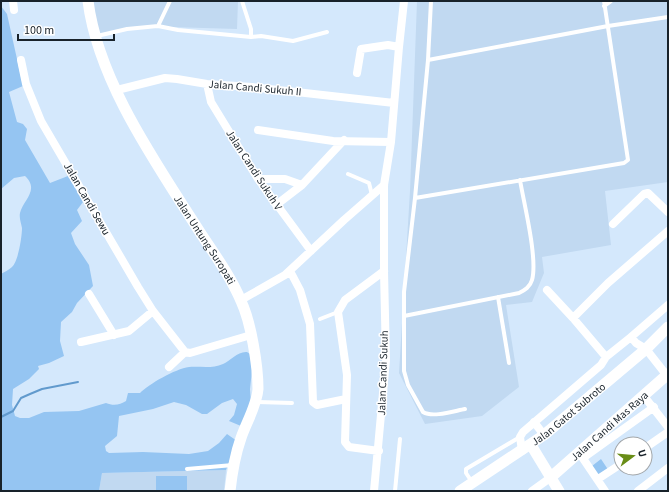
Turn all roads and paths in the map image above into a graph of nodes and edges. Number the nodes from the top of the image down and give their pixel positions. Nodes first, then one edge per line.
1 (12, 1) edge
2 (88, 1) edge
3 (170, 1) edge
4 (242, 1) edge
5 (404, 1) edge
6 (431, 1) edge
7 (611, 1) edge
8 (604, 3) edge
9 (14, 10) dead end
10 (668, 17) edge
11 (158, 26) junction
12 (608, 26) junction
13 (326, 32) dead end
14 (95, 36) junction
15 (251, 37) junction
16 (399, 47) junction
17 (21, 60) dead end
18 (428, 60) junction
19 (357, 73) dead end
20 (207, 84) junction
21 (117, 90) junction
22 (394, 103) junction
23 (258, 130) dead end
24 (344, 140) junction
25 (391, 142) junction
26 (348, 174) dead end
27 (258, 179) junction
28 (520, 180) junction
29 (302, 185) junction
30 (384, 185) junction
31 (372, 196) junction
32 (415, 198) junction
33 (276, 205) junction
34 (668, 212) edge
35 (613, 224) dead end
36 (668, 231) edge
37 (311, 251) junction
38 (384, 271) junction
39 (290, 272) junction
40 (547, 290) dead end
41 (89, 294) dead end
42 (498, 297) junction
43 (241, 300) junction
44 (668, 305) edge
45 (153, 311) junction
46 (338, 312) junction
47 (404, 316) junction
48 (573, 318) junction
49 (320, 319) dead end
50 (668, 327) edge
51 (114, 334) junction
52 (251, 335) junction
53 (631, 337) junction
54 (81, 342) dead end
55 (646, 349) junction
56 (185, 352) junction
57 (606, 356) junction
58 (509, 363) dead end
59 (169, 367) dead end
60 (668, 375) edge
61 (643, 395) junction
62 (346, 399) junction
63 (255, 402) junction
64 (292, 403) dead end
65 (654, 407) junction
66 (465, 409) dead end
67 (534, 422) junction
68 (668, 427) edge
69 (668, 432) edge
70 (544, 435) junction
71 (520, 437) junction
72 (400, 439) dead end
73 (653, 442) edge
74 (593, 446) junction
75 (527, 448) junction
76 (379, 451) junction
77 (581, 456) junction
78 (233, 465) junction
79 (668, 468) edge
80 (187, 469) dead end
81 (613, 469) edge
82 (550, 478) junction
83 (598, 479) junction
84 (473, 483) junction
85 (230, 491) edge
86 (374, 491) edge
87 (395, 491) edge
88 (460, 491) edge
89 (532, 491) edge
90 (559, 491) edge
91 (605, 491) edge
92 (638, 491) edge

1 - 9 street
2 - 14 main road, Jalan Untung Suropati
3 - 11 lane
4 - 15 lane
5 - 16 street, Jalan Candi Sukuh
6 - 18 lane
7 - 8 lane
8 - 12 lane
10 - 12 lane
11 - 14 lane
11 - 15 lane
12 - 18 lane
12 - 28 lane
13 - 15 lane
14 - 21 main road, Jalan Untung Suropati
16 - 19 street
16 - 22 street, Jalan Candi Sukuh
17 - 45 street, Jalan Candi Sewu
18 - 32 lane
20 - 21 street, Jalan Candi Sukuh II
20 - 22 street, Jalan Candi Sukuh II
20 - 27 street, Jalan Candi Sukuh V
21 - 43 main road, Jalan Untung Suropati
22 - 25 street, Jalan Candi Sukuh
23 - 24 street
24 - 25 street
24 - 29 street
25 - 30 street, Jalan Candi Sukuh
26 - 31 lane
27 - 29 street
27 - 33 street, Jalan Candi Sukuh V
28 - 32 lane
28 - 42 lane
29 - 33 street
30 - 31 street
30 - 38 street, Jalan Candi Sukuh
31 - 37 street
32 - 47 lane
33 - 37 street, Jalan Candi Sukuh V
34 - 35 street
36 - 48 street
37 - 39 street
38 - 46 street
38 - 76 street, Jalan Candi Sukuh
39 - 43 street
39 - 62 street
40 - 48 street
41 - 51 street
42 - 47 lane
42 - 58 lane
43 - 52 main road, Jalan Untung Suropati
44 - 53 street
45 - 51 street
45 - 56 street, Jalan Candi Sewu
46 - 49 lane
46 - 62 street
47 - 66 lane
48 - 57 street
50 - 55 main road, Jalan Gatot Subroto
51 - 54 street
52 - 56 street
52 - 63 main road, Jalan Untung Suropati
53 - 55 street
53 - 57 street
55 - 60 street
55 - 70 main road, Jalan Gatot Subroto
56 - 59 street
57 - 67 street
60 - 61 main road, Jalan Candi Mas Raya
61 - 65 street
61 - 74 main road, Jalan Candi Mas Raya
62 - 76 street
63 - 64 lane
63 - 78 main road, Jalan Untung Suropati
65 - 68 street
65 - 74 street
67 - 70 street
67 - 71 street
69 - 73 street
70 - 75 main road, Jalan Gatot Subroto
71 - 75 street
71 - 84 lane
72 - 87 lane
74 - 77 main road, Jalan Candi Mas Raya
75 - 82 main road
75 - 84 main road, Jalan Gatot Subroto
76 - 86 street, Jalan Candi Sukuh
77 - 82 main road, Jalan Candi Mas Raya
77 - 83 street
78 - 80 lane
78 - 85 main road, Jalan Untung Suropati
79 - 92 street
81 - 83 street
82 - 89 street
82 - 90 main road
83 - 91 street
84 - 88 main road, Jalan Gatot Subroto

